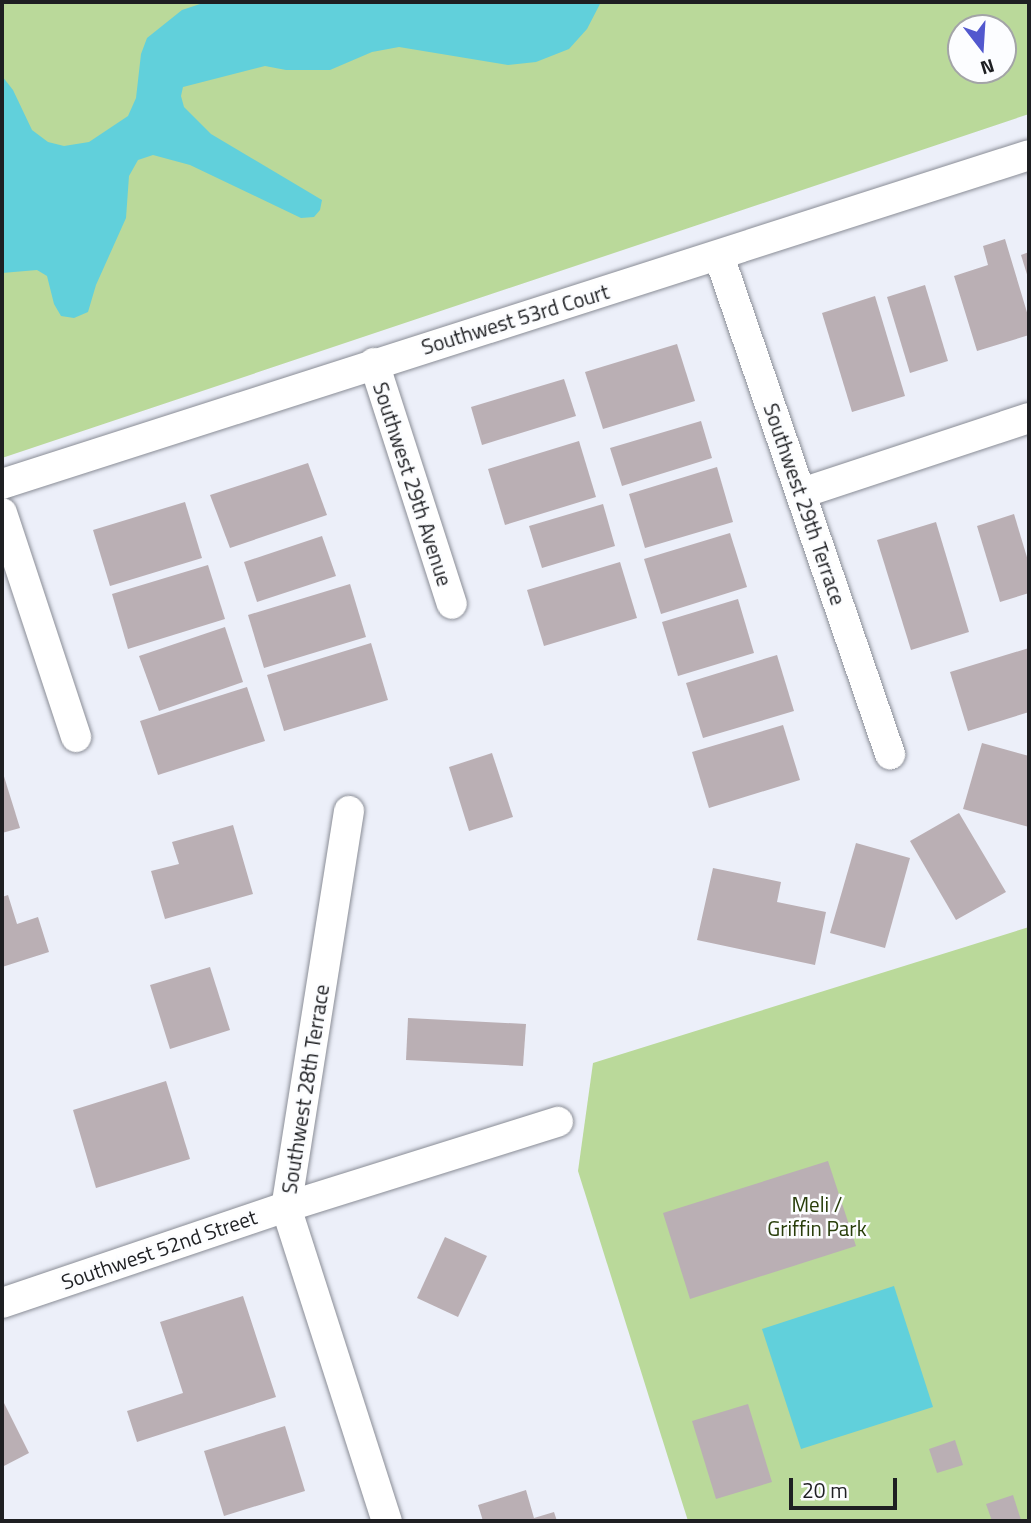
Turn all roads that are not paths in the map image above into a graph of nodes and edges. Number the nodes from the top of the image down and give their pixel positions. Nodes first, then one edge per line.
1 (1029, 155) edge
2 (719, 256) junction
3 (374, 363) junction
4 (1029, 418) edge
5 (2, 484) edge
6 (802, 494) junction
7 (2, 513) edge
8 (452, 604) dead end
9 (76, 737) dead end
10 (890, 754) dead end
11 (349, 811) dead end
12 (558, 1122) dead end
13 (286, 1206) junction
14 (2, 1303) edge
15 (387, 1521) edge

1 - 2 street, Southwest 53rd Court
2 - 3 street, Southwest 53rd Court
2 - 6 street, Southwest 29th Terrace
3 - 5 street, Southwest 53rd Court
3 - 8 street, Southwest 29th Avenue
4 - 6 street
6 - 10 street, Southwest 29th Terrace
7 - 9 street
11 - 13 street, Southwest 28th Terrace
12 - 13 street, Southwest 52nd Street
13 - 14 street, Southwest 52nd Street
13 - 15 street, Southwest 28th Terrace

